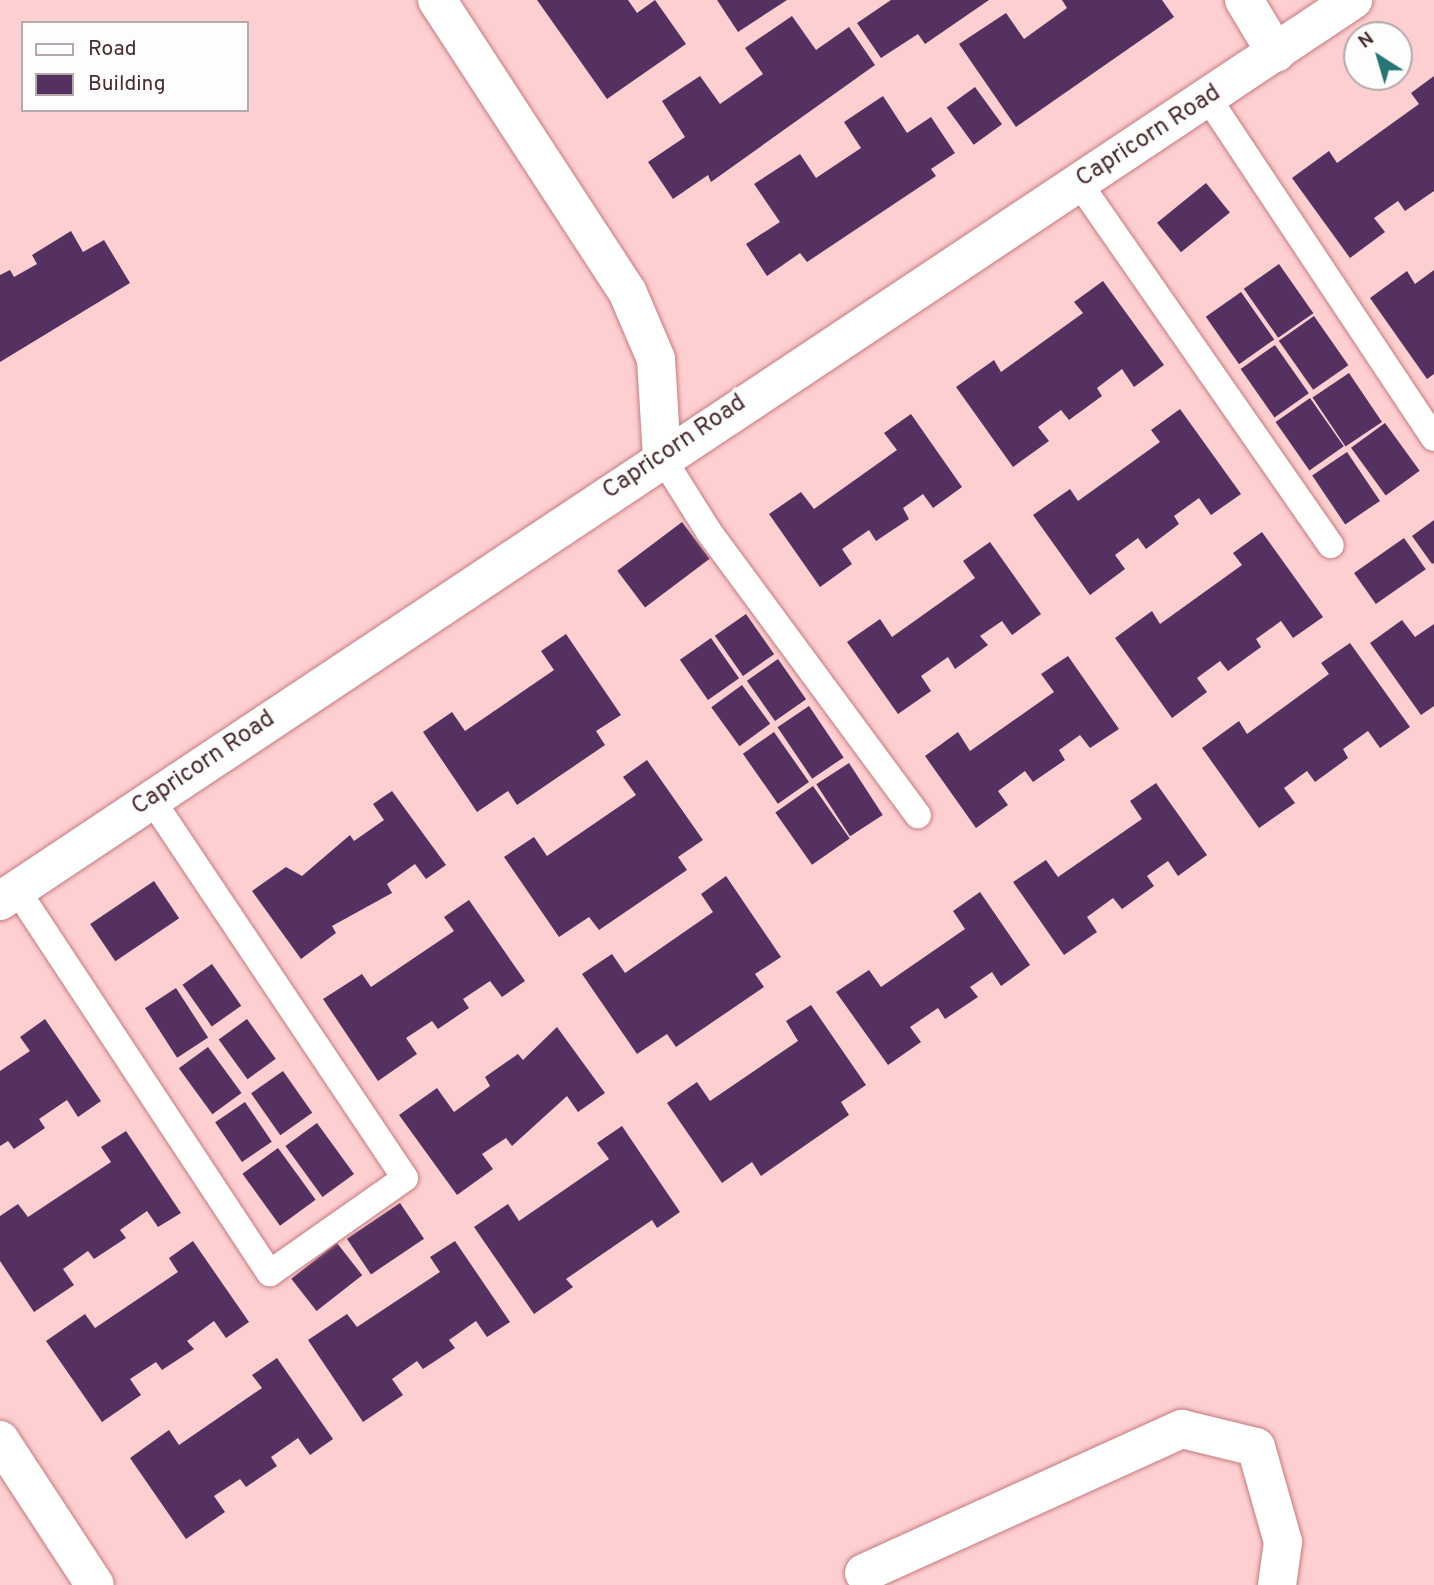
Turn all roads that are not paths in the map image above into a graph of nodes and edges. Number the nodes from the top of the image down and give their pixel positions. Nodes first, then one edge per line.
1 (437, 0) edge
2 (1244, 0) edge
3 (1353, 0) edge
4 (1276, 53) junction
5 (1209, 98) junction
6 (1079, 183) junction
7 (1434, 438) edge
8 (662, 457) junction
9 (1331, 545) dead end
10 (151, 799) junction
11 (918, 815) dead end
12 (8, 895) edge
13 (0, 1440) edge
14 (864, 1573) dead end
15 (95, 1585) edge
16 (1277, 1585) edge

1 - 8 street
2 - 4 street
3 - 4 street, Capricorn Road
4 - 5 street, Capricorn Road
5 - 6 street, Capricorn Road
5 - 7 lane
6 - 8 street, Capricorn Road
6 - 9 lane
8 - 10 street, Capricorn Road
8 - 11 lane
10 - 12 street, Capricorn Road
10 - 12 lane
13 - 15 street
14 - 16 street

